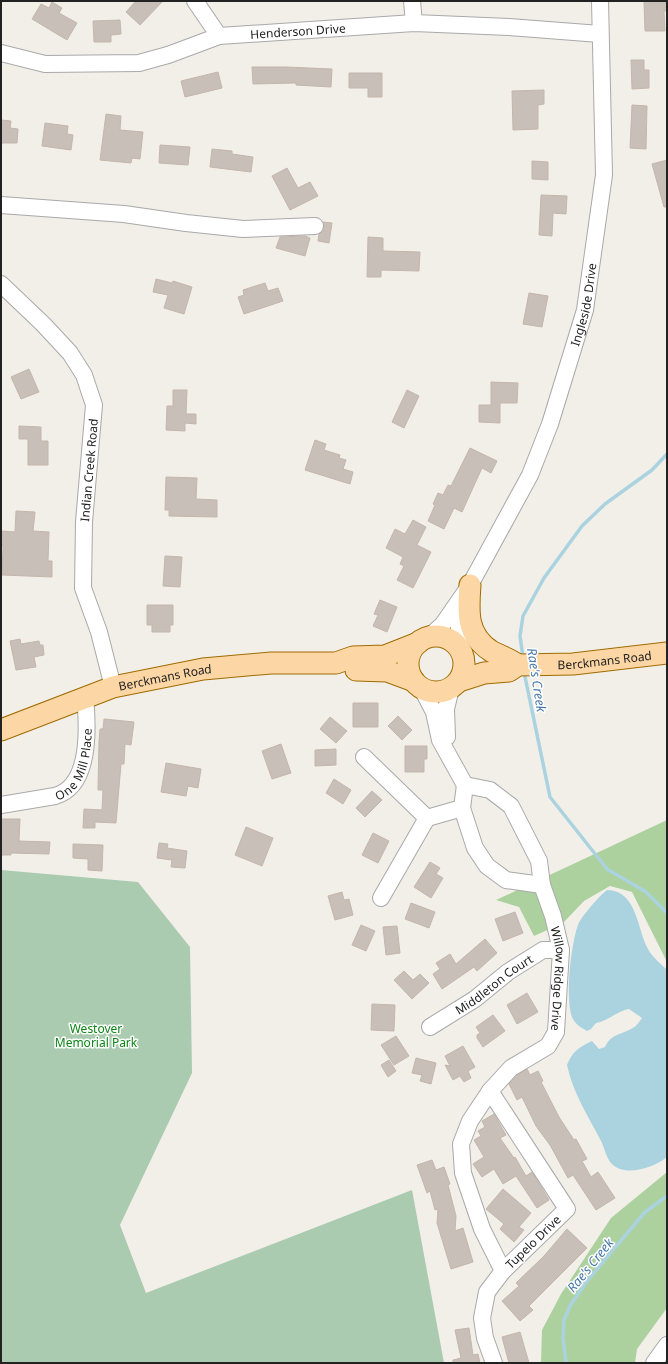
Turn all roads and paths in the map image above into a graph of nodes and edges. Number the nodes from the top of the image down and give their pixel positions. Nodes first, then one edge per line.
1 (195, 1) edge
2 (412, 1) edge
3 (600, 1) edge
4 (414, 23) junction
5 (600, 34) junction
6 (219, 36) junction
7 (1, 53) edge
8 (1, 205) edge
9 (315, 226) dead end
10 (1, 284) edge
11 (470, 585) junction
12 (424, 640) junction
13 (460, 649) junction
14 (667, 653) edge
15 (514, 662) junction
16 (336, 663) junction
17 (455, 684) junction
18 (418, 685) junction
19 (113, 687) junction
20 (85, 697) junction
21 (1, 730) edge
22 (449, 755) junction
23 (364, 757) dead end
24 (464, 785) junction
25 (1, 805) edge
26 (462, 808) junction
27 (427, 818) junction
28 (542, 885) junction
29 (381, 898) dead end
30 (561, 950) junction
31 (430, 1027) dead end
32 (490, 1091) junction
33 (503, 1272) junction
34 (667, 1345) edge
35 (494, 1363) edge
36 (654, 1363) edge

1 - 6 street
2 - 4 street
3 - 5 street, Ingleside Drive
4 - 5 street, Henderson Drive
4 - 6 street, Henderson Drive
5 - 11 street, Ingleside Drive
6 - 7 street, Henderson Drive
8 - 9 street
10 - 19 street, Indian Creek Road
11 - 12 street, Ingleside Drive
11 - 13 street, Ingleside Drive
11 - 15 main road
12 - 13 main road
12 - 16 main road, Berckmans Road
12 - 18 main road
13 - 15 main road, Berckmans Road
13 - 17 main road
14 - 15 main road, Berckmans Road
15 - 17 main road, Berckmans Road
16 - 18 main road, Berckmans Road
16 - 19 main road, Berckmans Road
17 - 18 main road
17 - 22 street
18 - 22 street
19 - 20 main road, Berckmans Road
20 - 21 main road, Berckmans Road
20 - 25 street, One Mill Place
22 - 24 street
23 - 27 street
24 - 26 street
24 - 28 street, Willow Ridge Drive
26 - 27 street
26 - 28 street
27 - 29 street
28 - 30 street, Willow Ridge Drive
30 - 31 street, Middleton Court
30 - 32 street, Willow Ridge Drive
32 - 33 street, Willow Ridge Drive
32 - 33 street, Tupelo Drive
33 - 35 street, Tupelo Drive
34 - 36 street

